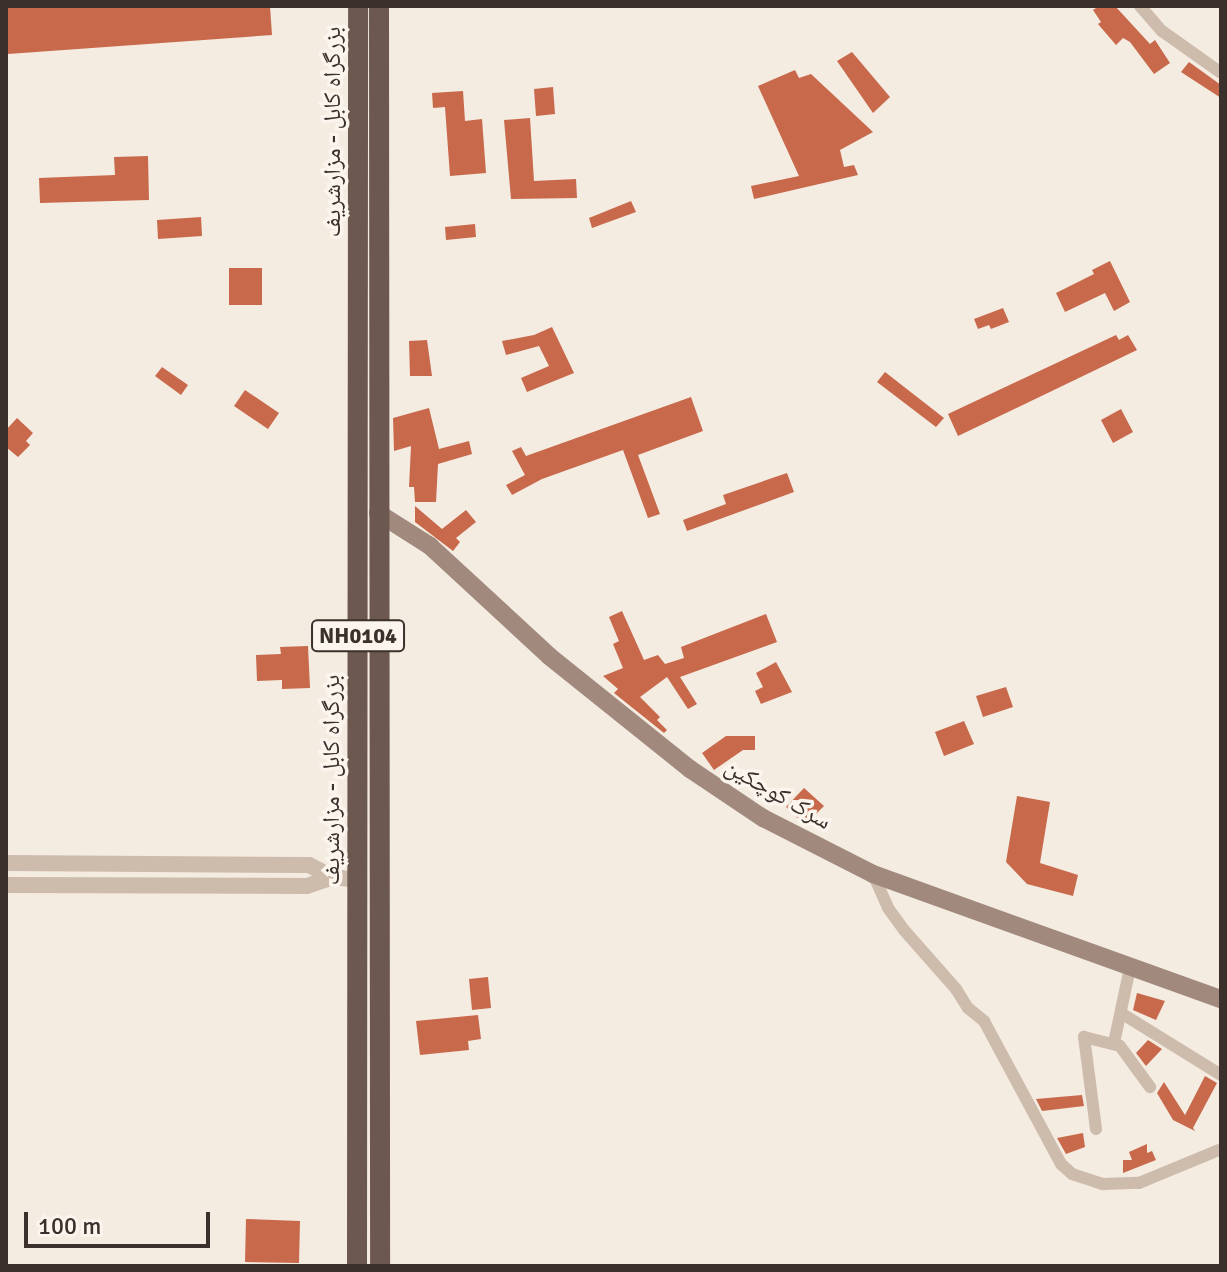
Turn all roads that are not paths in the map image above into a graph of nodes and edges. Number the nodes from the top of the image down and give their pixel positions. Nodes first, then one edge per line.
1 (358, 6) edge
2 (379, 6) edge
3 (1140, 6) edge
4 (1221, 73) edge
5 (378, 513) junction
6 (6, 863) edge
7 (873, 874) junction
8 (333, 877) junction
9 (357, 880) junction
10 (6, 885) edge
11 (1130, 968) junction
12 (1221, 999) edge
13 (1121, 1013) junction
14 (1114, 1043) junction
15 (1221, 1075) edge
16 (1150, 1087) dead end
17 (1096, 1129) dead end
18 (1221, 1149) edge
19 (357, 1266) edge
20 (380, 1266) edge

1 - 9 highway, بزرگراه کابل - مزارشریف / NH0104
2 - 5 highway, بزرگراه کابل - مزارشریف / NH0104
3 - 4 street
5 - 7 main road, سرک کوچکین
5 - 20 highway, بزرگراه کابل - مزارشریف / NH0104
6 - 8 street
7 - 11 main road, سرک کوچکین
7 - 18 street
8 - 9 street
8 - 10 street
9 - 19 highway, بزرگراه کابل - مزارشریف / NH0104
11 - 12 main road, سرک کوچکین
11 - 13 street
13 - 14 street
13 - 15 street
14 - 16 street
14 - 17 street

